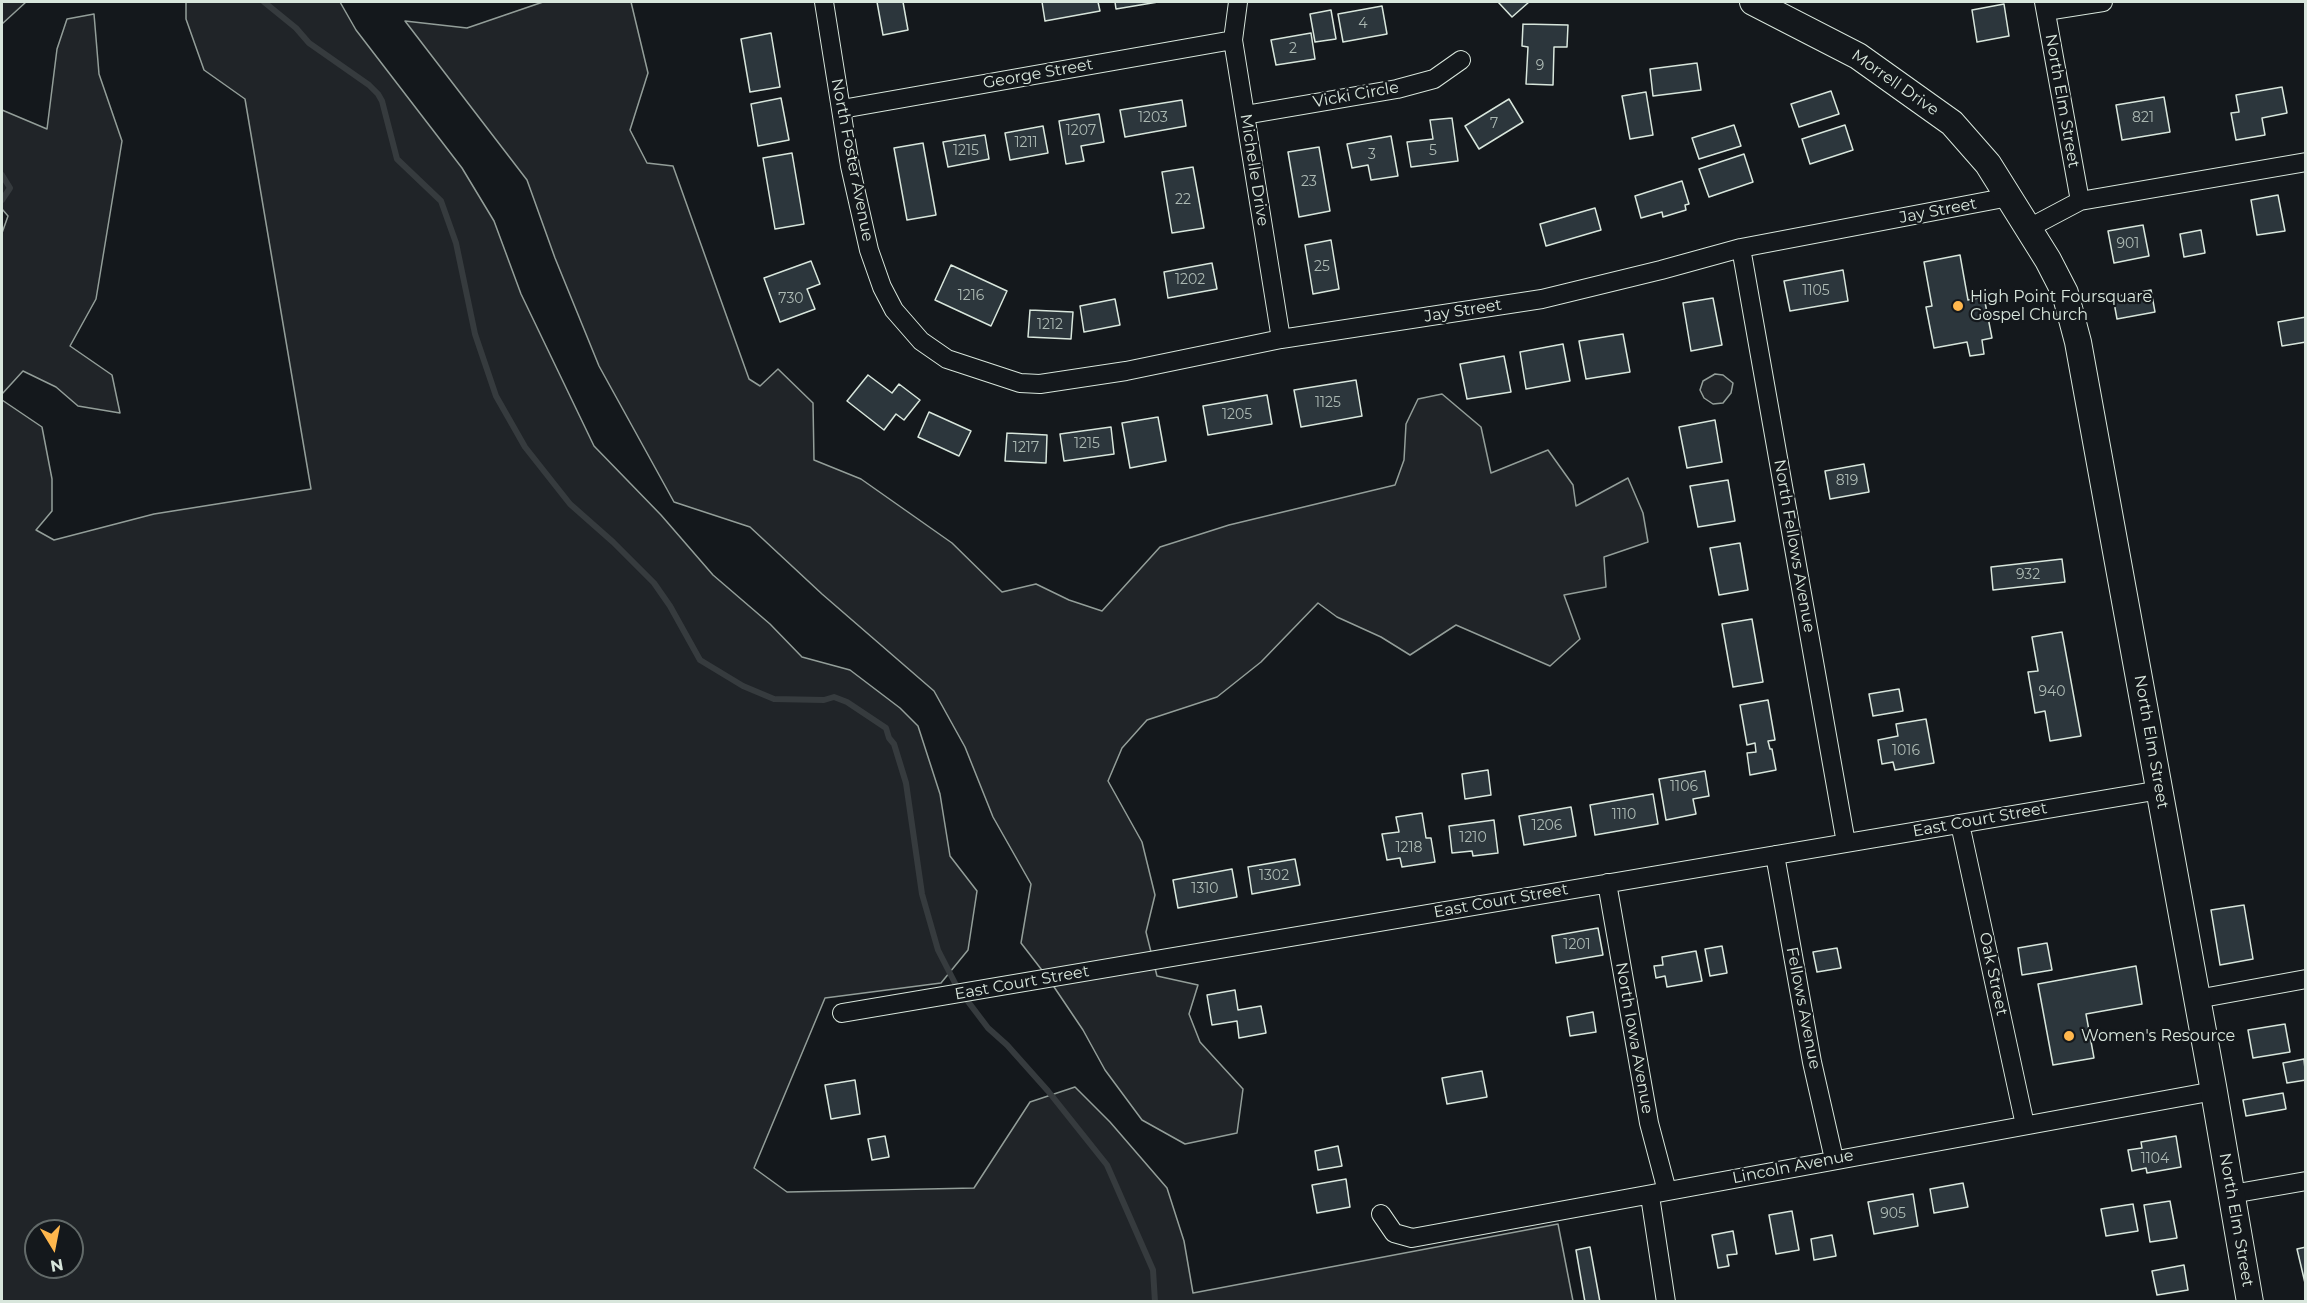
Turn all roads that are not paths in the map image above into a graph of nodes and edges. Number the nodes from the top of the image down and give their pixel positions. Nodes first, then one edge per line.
1 (824, 2) edge
2 (1238, 2) edge
3 (1753, 2) edge
4 (2103, 2) edge
5 (2045, 6) edge
6 (1233, 40) junction
7 (1461, 60) dead end
8 (842, 109) junction
9 (1245, 115) junction
10 (2306, 162) edge
11 (2009, 197) junction
12 (2079, 201) junction
13 (2029, 228) junction
14 (1741, 248) junction
15 (1281, 339) junction
16 (921, 341) joint
17 (2160, 790) junction
18 (1960, 824) junction
19 (1846, 843) junction
20 (1775, 855) junction
21 (1607, 883) junction
22 (2306, 979) edge
23 (2198, 999) junction
24 (842, 1013) dead end
25 (2214, 1091) junction
26 (2025, 1125) junction
27 (1834, 1159) junction
28 (2306, 1181) edge
29 (1658, 1193) junction
30 (2232, 1194) junction
31 (1381, 1214) dead end
32 (1666, 1302) edge
33 (2250, 1302) edge

1 - 8 street, North Foster Avenue
2 - 6 street, Michelle Drive
3 - 11 main road, Morrell Drive
4 - 5 street
5 - 12 street, North Elm Street
6 - 8 street, George Street
6 - 9 street, Michelle Drive
7 - 9 street, Vicki Circle
8 - 16 street, North Foster Avenue
9 - 15 street, Michelle Drive
10 - 12 street
11 - 13 main road, North Elm Street
11 - 14 street, Jay Street
12 - 13 street
13 - 17 main road, North Elm Street
14 - 15 street, Jay Street
14 - 19 street, North Fellows Avenue
15 - 16 street, Jay Street
17 - 18 street, East Court Street
17 - 23 main road, North Elm Street
18 - 19 street, East Court Street
18 - 26 street, Oak Street
19 - 20 street, East Court Street
20 - 21 street, East Court Street
20 - 27 street, Fellows Avenue
21 - 24 street, East Court Street
21 - 29 street, North Iowa Avenue
22 - 23 street
23 - 25 main road, North Elm Street
25 - 26 street, Lincoln Avenue
25 - 30 main road, North Elm Street
26 - 27 street, Lincoln Avenue
27 - 29 street, Lincoln Avenue
28 - 30 street
29 - 31 street, Lincoln Avenue
29 - 32 street, North Iowa Avenue
30 - 33 main road, North Elm Street

